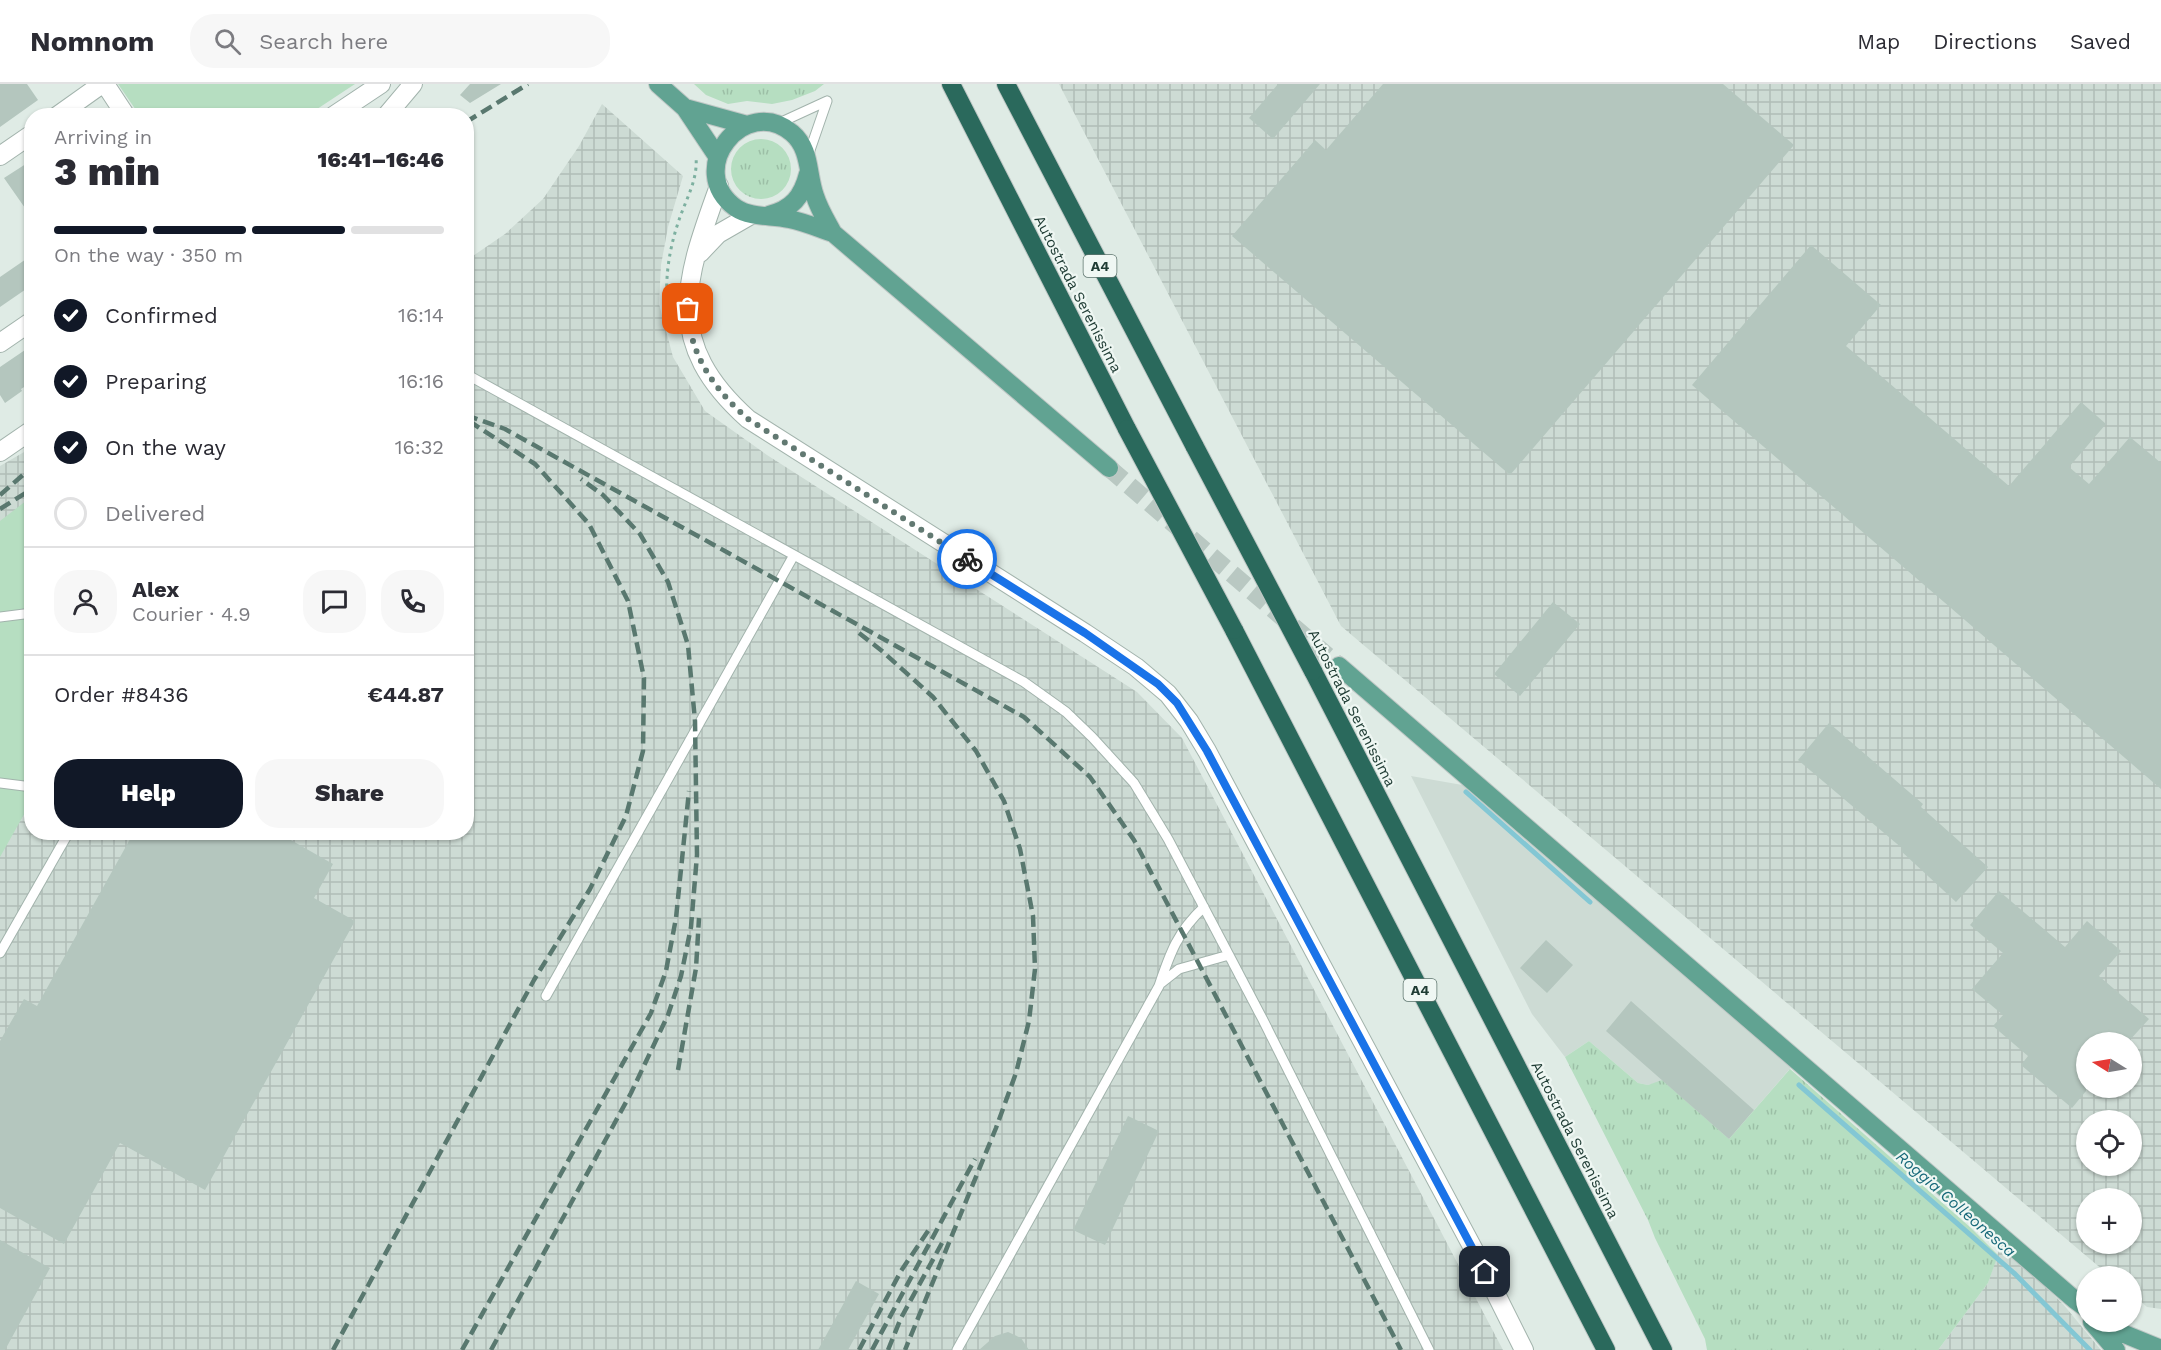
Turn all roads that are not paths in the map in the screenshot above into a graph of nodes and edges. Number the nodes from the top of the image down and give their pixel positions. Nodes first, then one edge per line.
1 (104, 84) edge
2 (381, 84) edge
3 (413, 84) edge
4 (658, 84) edge
5 (951, 84) edge
6 (1006, 84) edge
7 (69, 108) edge
8 (120, 108) edge
9 (345, 108) edge
10 (393, 108) edge
11 (685, 108) junction
12 (747, 125) junction
13 (777, 125) junction
14 (24, 140) edge
15 (0, 156) edge
16 (717, 156) junction
17 (808, 166) junction
18 (718, 186) junction
19 (759, 215) junction
20 (833, 232) junction
21 (693, 272) junction
22 (24, 327) edge
23 (0, 344) edge
24 (474, 378) edge
25 (24, 435) edge
26 (1, 449) edge
27 (1109, 468) tunnel mouth
28 (794, 555) junction
29 (24, 614) edge
30 (0, 617) edge
31 (1339, 666) tunnel mouth
32 (0, 783) edge
33 (24, 786) edge
34 (64, 840) edge
35 (1204, 907) junction
36 (0, 953) edge
37 (1229, 955) junction
38 (1159, 986) junction
39 (546, 996) dead end
40 (2076, 1300) edge
41 (2101, 1332) edge
42 (2120, 1332) edge
43 (2161, 1349) edge
44 (957, 1350) edge
45 (1429, 1350) edge
46 (1524, 1350) edge
47 (1606, 1350) edge
48 (1663, 1350) edge
49 (2116, 1350) edge

1 - 7 street
1 - 8 street
2 - 9 street
3 - 10 street
4 - 11 main road
5 - 47 highway, Autostrada Serenissima / A4, bridge
6 - 48 highway, Autostrada Serenissima / A4, bridge
11 - 12 main road
11 - 16 main road
12 - 13 main road
12 - 16 main road
13 - 17 main road
13 - 17 lane
14 - 15 street
16 - 18 main road
17 - 19 main road
17 - 20 main road
18 - 19 main road
18 - 21 street
19 - 20 main road
19 - 21 street
20 - 27 main road
21 - 46 street
22 - 23 street
24 - 28 lane
25 - 26 street
28 - 35 lane
28 - 39 lane
29 - 30 lane
31 - 40 main road
32 - 33 lane
34 - 36 lane
35 - 37 lane
35 - 38 lane
37 - 38 lane
37 - 45 lane
38 - 44 lane
41 - 49 main road
42 - 43 main road

